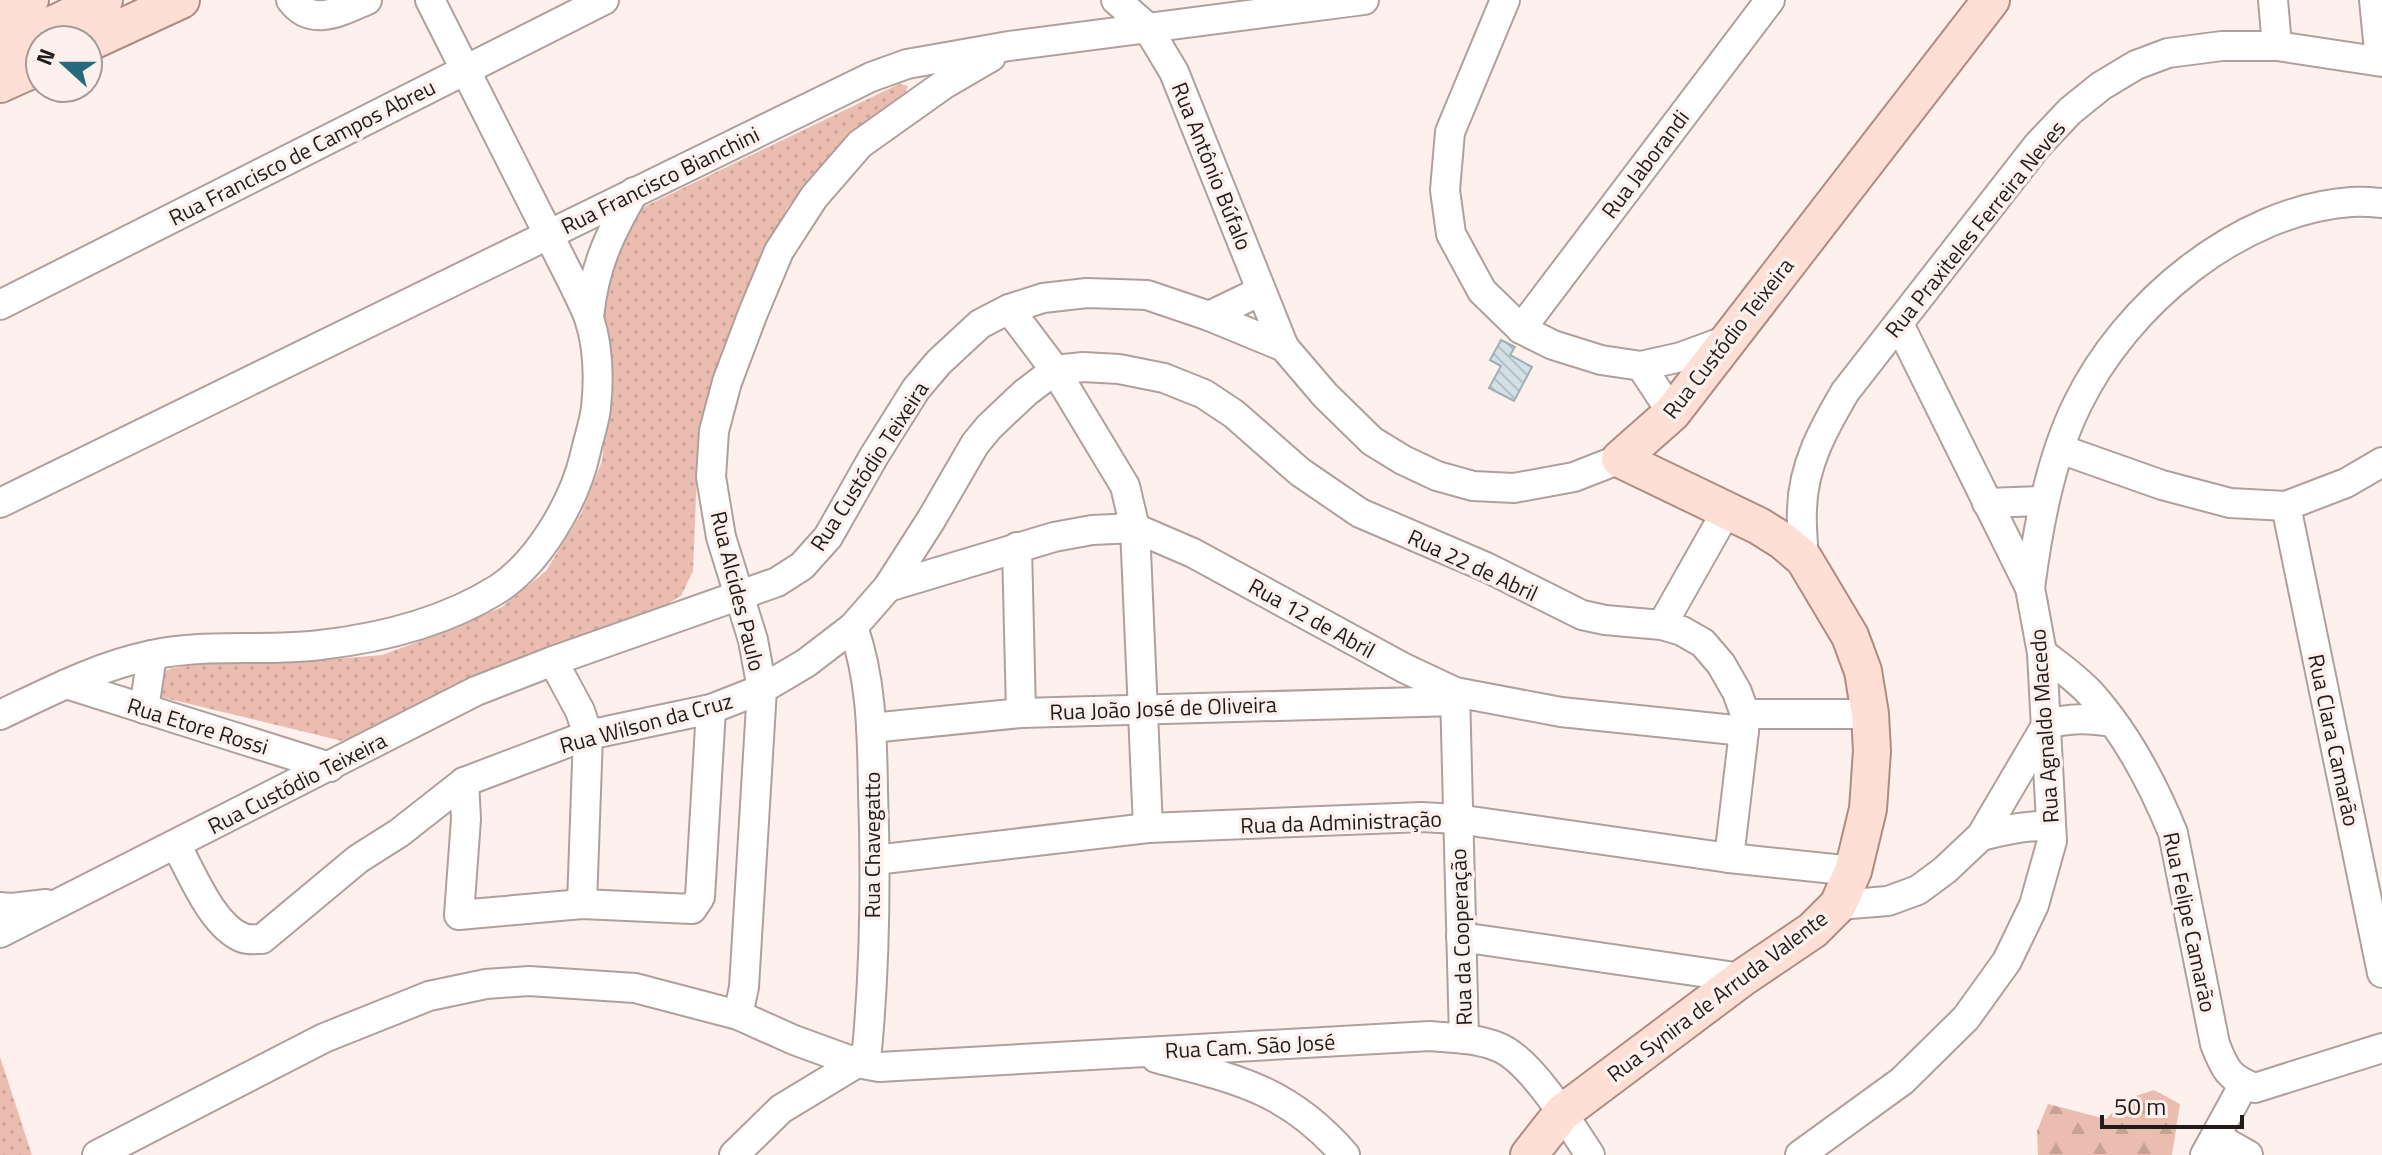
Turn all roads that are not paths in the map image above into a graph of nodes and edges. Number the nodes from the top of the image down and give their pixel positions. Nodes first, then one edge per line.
1 (30, 0) edge
2 (104, 0) edge
3 (181, 0) edge
4 (291, 0) edge
5 (367, 0) edge
6 (430, 0) edge
7 (604, 0) edge
8 (1116, 0) edge
9 (1364, 0) edge
10 (1505, 0) edge
11 (1770, 0) edge
12 (1991, 0) edge
13 (2273, 0) edge
14 (2374, 0) edge
15 (0, 14) edge
16 (1147, 27) junction
17 (104, 36) edge
18 (1009, 46) junction
19 (2277, 46) junction
20 (0, 50) edge
21 (2381, 62) edge
22 (465, 69) junction
23 (24, 73) edge
24 (0, 84) edge
25 (634, 192) junction
26 (2382, 203) edge
27 (548, 235) junction
28 (1261, 291) junction
29 (0, 305) edge
30 (1009, 309) junction
31 (1209, 316) junction
32 (589, 318) junction
33 (1899, 324) junction
34 (1521, 329) junction
35 (1730, 339) junction
36 (1284, 347) junction
37 (1641, 366) junction
38 (1055, 370) junction
39 (1672, 413) junction
40 (2060, 449) junction
41 (1620, 459) junction
42 (2382, 462) edge
43 (2044, 501) junction
44 (0, 503) edge
45 (1987, 503) junction
46 (2286, 506) junction
47 (1727, 510) junction
48 (1135, 528) junction
49 (1017, 547) junction
50 (1804, 559) junction
51 (888, 587) junction
52 (2030, 588) junction
53 (739, 596) junction
54 (1662, 625) junction
55 (853, 627) junction
56 (2042, 653) junction
57 (152, 655) junction
58 (553, 661) junction
59 (66, 684) junction
60 (762, 689) junction
61 (1455, 696) junction
62 (144, 709) junction
63 (711, 709) junction
64 (1143, 709) junction
65 (1021, 713) junction
66 (1870, 714) junction
67 (0, 715) edge
68 (1744, 722) junction
69 (2112, 722) junction
70 (2047, 724) junction
71 (871, 728) junction
72 (588, 735) junction
73 (330, 767) junction
74 (464, 782) junction
75 (1457, 819) junction
76 (2051, 826) junction
77 (1148, 828) junction
78 (1981, 836) junction
79 (176, 845) junction
80 (1729, 858) junction
81 (875, 860) junction
82 (1853, 871) junction
83 (62, 902) junction
84 (582, 904) junction
85 (1838, 905) junction
86 (0, 907) edge
87 (0, 933) edge
88 (1461, 937) junction
89 (2382, 973) edge
90 (1742, 978) junction
91 (738, 1015) junction
92 (1464, 1039) junction
93 (1245, 1046) junction
94 (2382, 1048) edge
95 (1132, 1052) junction
96 (857, 1063) junction
97 (1238, 1081) junction
98 (2244, 1084) junction
99 (1562, 1113) junction
100 (2211, 1146) edge
101 (97, 1155) edge
102 (734, 1155) edge
103 (1345, 1155) edge
104 (1529, 1155) edge
105 (1590, 1155) edge
106 (1800, 1155) edge
107 (2248, 1155) edge

1 - 15 main road
2 - 20 main road
3 - 17 main road
4 - 5 street
6 - 22 street
7 - 22 street, Rua Francisco de Campos Abreu
8 - 16 street, Rua Antônio Búfalo
9 - 16 street, Rua Francisco Bianchini
10 - 34 street
11 - 34 street, Rua Jaborandi
12 - 35 main road, Rua Custódio Teixeira
13 - 19 street
14 - 21 street
16 - 18 street, Rua Francisco Bianchini
16 - 28 street, Rua Antônio Búfalo
18 - 25 street, Rua Francisco Bianchini
18 - 53 street, Rua Alcides Paulo
19 - 21 street, Rua Praxiteles Ferreira Neves
19 - 33 street, Rua Praxiteles Ferreira Neves
22 - 27 street
22 - 29 street, Rua Francisco de Campos Abreu
23 - 24 main road
25 - 27 street, Rua Francisco Bianchini
25 - 32 street
26 - 40 street
27 - 32 street
27 - 44 street, Rua Francisco Bianchini
28 - 31 street
28 - 36 street, Rua Antônio Búfalo
30 - 31 street, Rua Custódio Teixeira
30 - 38 street
30 - 53 street, Rua Custódio Teixeira
31 - 36 street, Rua Custódio Teixeira
32 - 57 street
33 - 45 street, Rua Agnaldo Macedo
33 - 50 street, Rua Praxiteles Ferreira Neves
34 - 37 street
35 - 37 street
35 - 39 main road, Rua Custódio Teixeira
36 - 41 street, Rua Custódio Teixeira
37 - 39 street
38 - 48 street
38 - 51 street, Rua Wilson da Cruz
38 - 54 street, Rua 22 de Abril
39 - 41 main road, Rua Custódio Teixeira
40 - 43 street
40 - 46 street
41 - 47 main road, Rua Synira de Arruda Valente
42 - 46 street
43 - 45 street
43 - 52 street
45 - 52 street, Rua Agnaldo Macedo
46 - 89 street, Rua Clara Camarão
47 - 50 main road, Rua Synira de Arruda Valente
47 - 54 street
48 - 49 street, Rua 12 de Abril
48 - 61 street, Rua 12 de Abril
48 - 64 street
49 - 51 street, Rua 12 de Abril
49 - 65 street
50 - 66 main road, Rua Synira de Arruda Valente
51 - 55 street, Rua Wilson da Cruz
52 - 56 street, Rua Agnaldo Macedo
53 - 58 street, Rua Custódio Teixeira
53 - 60 street, Rua Alcides Paulo
54 - 68 street, Rua 22 de Abril
55 - 60 street, Rua Wilson da Cruz
55 - 71 street, Rua Chavegatto
56 - 69 street, Rua Felipe Camarão
56 - 70 street, Rua Agnaldo Macedo
57 - 59 street
57 - 62 street
58 - 72 street
58 - 73 street, Rua Custódio Teixeira
59 - 62 street, Rua Etore Rossi
59 - 67 street
60 - 63 street, Rua Wilson da Cruz
60 - 91 street, Rua Alcides Paulo
61 - 64 street, Rua João José de Oliveira
61 - 68 street, Rua 12 de Abril
61 - 75 street, Rua da Cooperação
62 - 73 street, Rua Etore Rossi
63 - 72 street, Rua Wilson da Cruz
63 - 84 street
64 - 65 street, Rua João José de Oliveira
64 - 77 street
65 - 71 street, Rua João José de Oliveira
66 - 68 street, Rua 12 de Abril
66 - 82 main road, Rua Synira de Arruda Valente
68 - 80 street
69 - 70 street
69 - 98 street, Rua Felipe Camarão
70 - 76 street, Rua Agnaldo Macedo
70 - 78 street
71 - 81 street, Rua Chavegatto
72 - 74 street, Rua Wilson da Cruz
72 - 84 street
73 - 79 street, Rua Custódio Teixeira
74 - 79 street, Rua Wilson da Cruz
74 - 84 street
75 - 77 street, Rua da Administração
75 - 80 street, Rua da Administração
75 - 88 street, Rua da Cooperação
76 - 78 street
76 - 106 street, Rua Agnaldo Macedo
77 - 81 street, Rua da Administração
78 - 85 street
79 - 83 street, Rua Custódio Teixeira
80 - 82 street, Rua da Administração
81 - 96 street, Rua Chavegatto
82 - 85 main road, Rua Synira de Arruda Valente
83 - 86 street
83 - 87 street, Rua Custódio Teixeira
85 - 90 main road, Rua Synira de Arruda Valente
88 - 90 street
88 - 92 street, Rua da Cooperação
90 - 99 main road, Rua Synira de Arruda Valente
91 - 96 street
91 - 101 street
92 - 93 street, Rua Cam. São José
92 - 99 street, Rua Cam. São José
93 - 95 street, Rua Cam. São José
93 - 97 street
94 - 98 street
95 - 96 street, Rua Cam. São José
95 - 97 street
96 - 102 street
97 - 103 street
98 - 100 street
99 - 104 main road, Rua Synira de Arruda Valente
99 - 105 street, Rua Cam. São José
100 - 107 street

